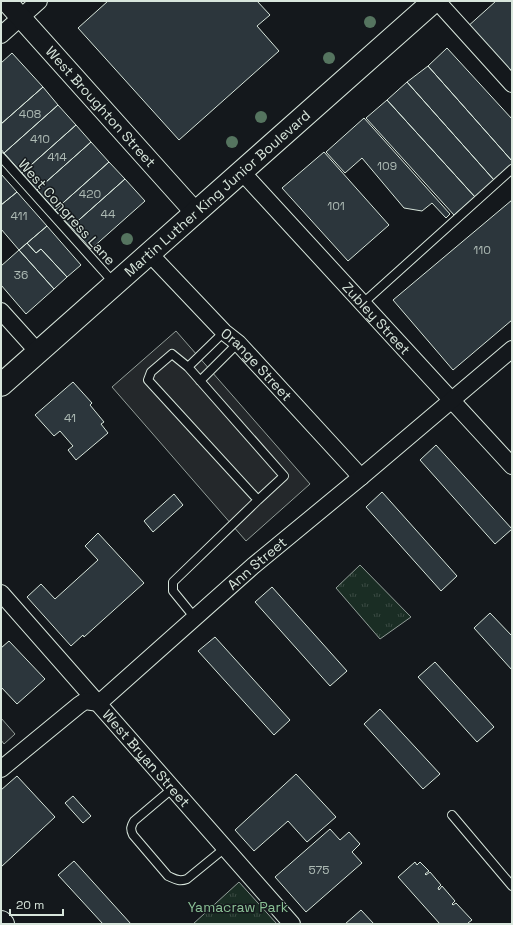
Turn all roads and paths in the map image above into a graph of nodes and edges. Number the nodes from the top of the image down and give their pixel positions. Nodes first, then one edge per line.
1 (6, 1) edge
2 (39, 1) edge
3 (434, 1) edge
4 (437, 1) edge
5 (20, 17) junction
6 (1, 35) edge
7 (512, 84) edge
8 (1, 157) edge
9 (512, 169) edge
10 (241, 172) junction
11 (195, 212) junction
12 (149, 253) junction
13 (114, 284) junction
14 (362, 304) junction
15 (1, 310) edge
16 (224, 332) junction
17 (238, 343) junction
18 (512, 349) edge
19 (38, 352) junction
20 (188, 367) junction
21 (200, 381) junction
22 (1, 385) edge
23 (451, 401) junction
24 (512, 466) edge
25 (362, 477) junction
26 (258, 500) junction
27 (1, 593) edge
28 (195, 618) junction
29 (99, 703) junction
30 (1, 769) edge
31 (173, 788) junction
32 (452, 814) dead end
33 (225, 848) junction
34 (512, 886) edge
35 (292, 924) edge

1 - 5 street, West Broughton Street
2 - 5 street
3 - 10 main road, Martin Luther King Junior Boulevard
4 - 7 street
5 - 6 street
5 - 11 street, West Broughton Street
8 - 13 lane, West Congress Lane
9 - 14 lane
10 - 11 main road, Martin Luther King Junior Boulevard
10 - 14 street, Zubley Street
11 - 12 main road, Martin Luther King Junior Boulevard
12 - 13 main road, Martin Luther King Junior Boulevard
12 - 16 street, Orange Street
13 - 19 main road, Martin Luther King Junior Boulevard
14 - 23 street, Zubley Street
15 - 19 street
16 - 17 street, Orange Street
16 - 20 lane
17 - 21 lane
17 - 25 street, Orange Street
18 - 23 street, Ann Street
19 - 22 main road, Martin Luther King Junior Boulevard
20 - 21 lane
20 - 26 lane
21 - 26 lane
23 - 24 street, Zubley Street
23 - 25 street, Ann Street
25 - 28 street, Ann Street
26 - 28 lane
27 - 29 street, West Bryan Street
28 - 29 street, Ann Street
29 - 30 street
29 - 31 street, West Bryan Street
31 - 33 street, West Bryan Street
31 - 33 lane
32 - 34 lane
33 - 35 street, West Bryan Street

